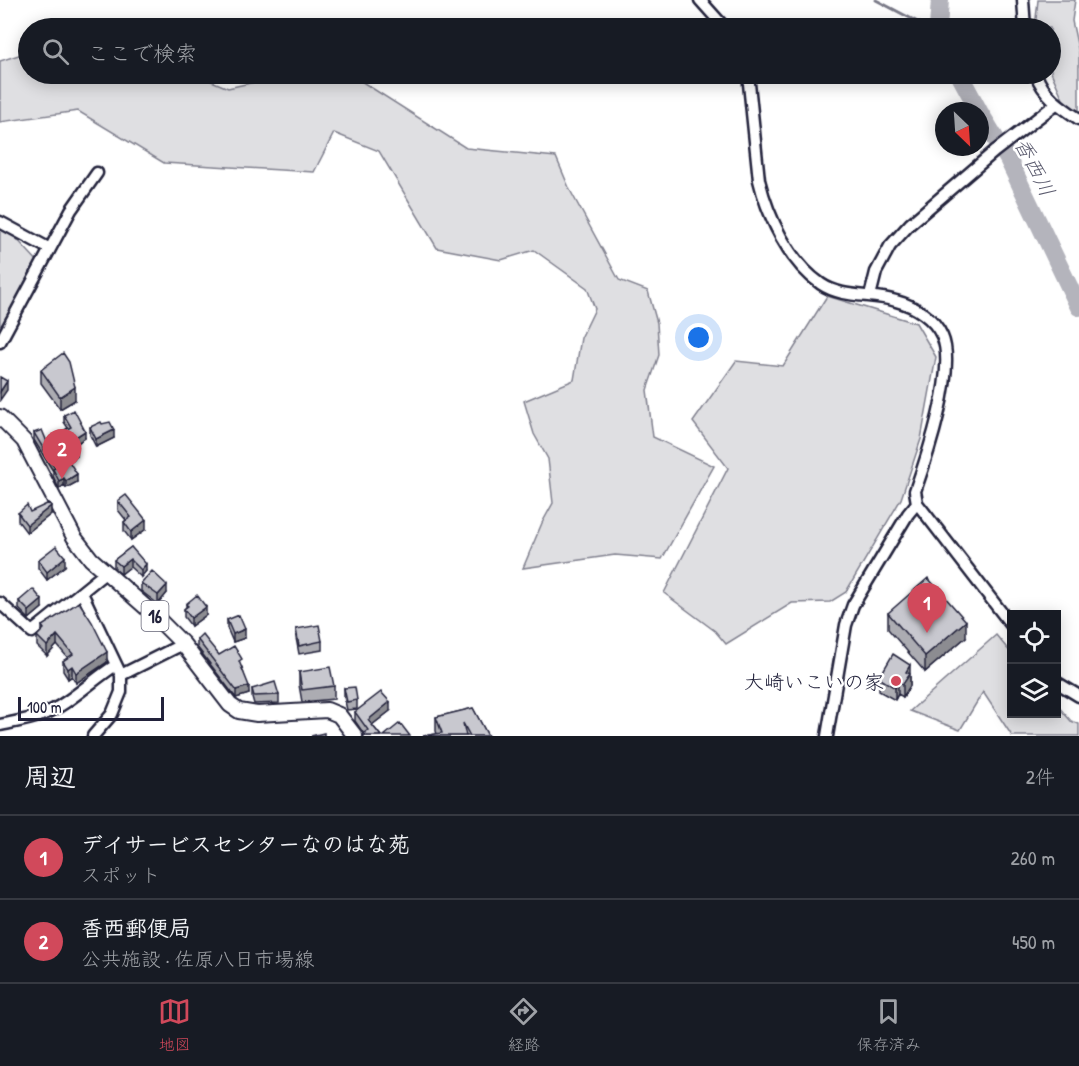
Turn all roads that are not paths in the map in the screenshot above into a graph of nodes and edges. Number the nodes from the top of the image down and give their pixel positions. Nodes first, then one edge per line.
1 (700, 0) edge
2 (1023, 0) edge
3 (716, 18) edge
4 (1024, 18) edge
5 (749, 84) edge
6 (1041, 84) edge
7 (1056, 104) junction
8 (1079, 119) edge
9 (97, 173) dead end
10 (0, 222) edge
11 (50, 249) junction
12 (870, 296) junction
13 (0, 342) edge
14 (0, 417) edge
15 (917, 503) junction
16 (105, 573) junction
17 (81, 593) junction
18 (0, 603) edge
19 (1007, 621) edge
20 (183, 644) junction
21 (119, 670) junction
22 (1061, 685) edge
23 (1079, 696) edge
24 (0, 725) edge
25 (93, 736) edge
26 (355, 736) edge
27 (827, 736) edge

1 - 3 street
2 - 4 street
5 - 12 street
6 - 7 street
7 - 8 street
7 - 12 street
9 - 11 street
10 - 11 street
11 - 13 street
12 - 15 street
14 - 16 main road, 16
15 - 19 street
15 - 27 street
16 - 17 street
16 - 20 main road, 16
17 - 18 street
17 - 21 street
20 - 21 street
20 - 26 main road, 16
21 - 24 street
21 - 25 street
22 - 23 street

